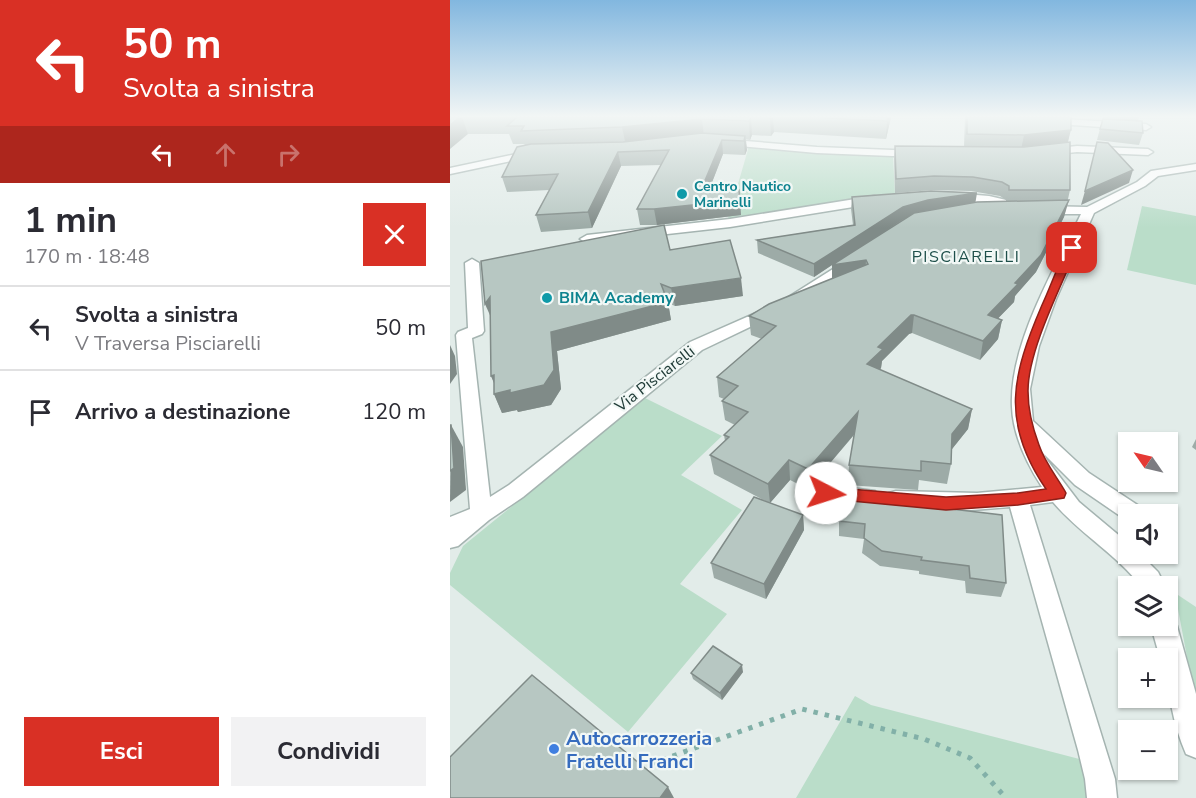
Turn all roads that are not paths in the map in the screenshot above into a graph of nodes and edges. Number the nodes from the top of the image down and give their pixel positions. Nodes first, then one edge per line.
1 (528, 154) edge
2 (1151, 154) edge
3 (1196, 167) edge
4 (450, 171) edge
5 (1155, 173) junction
6 (1196, 177) edge
7 (1143, 193) dead end
8 (944, 196) edge
9 (891, 197) edge
10 (1029, 209) junction
11 (1089, 211) junction
12 (962, 213) edge
13 (587, 239) edge
14 (868, 250) edge
15 (472, 263) dead end
16 (1025, 424) junction
17 (826, 493) dead end
18 (1058, 493) junction
19 (1018, 499) junction
20 (1120, 504) edge
21 (481, 514) junction
22 (450, 526) edge
23 (450, 539) edge
24 (1146, 576) edge
25 (1167, 636) edge
26 (1192, 710) edge
27 (1196, 744) edge
28 (1102, 798) edge

1 - 4 street
2 - 5 street
3 - 5 street
5 - 6 street
5 - 7 street
5 - 11 street
8 - 10 street
9 - 13 street
10 - 11 street
10 - 12 street
11 - 16 street
14 - 21 street, Via Pisciarelli
15 - 21 street
16 - 18 street
16 - 20 street
17 - 19 street
18 - 19 street
18 - 24 street
19 - 28 street
21 - 22 street, Via Pisciarelli
21 - 23 street
25 - 26 street
26 - 27 street

